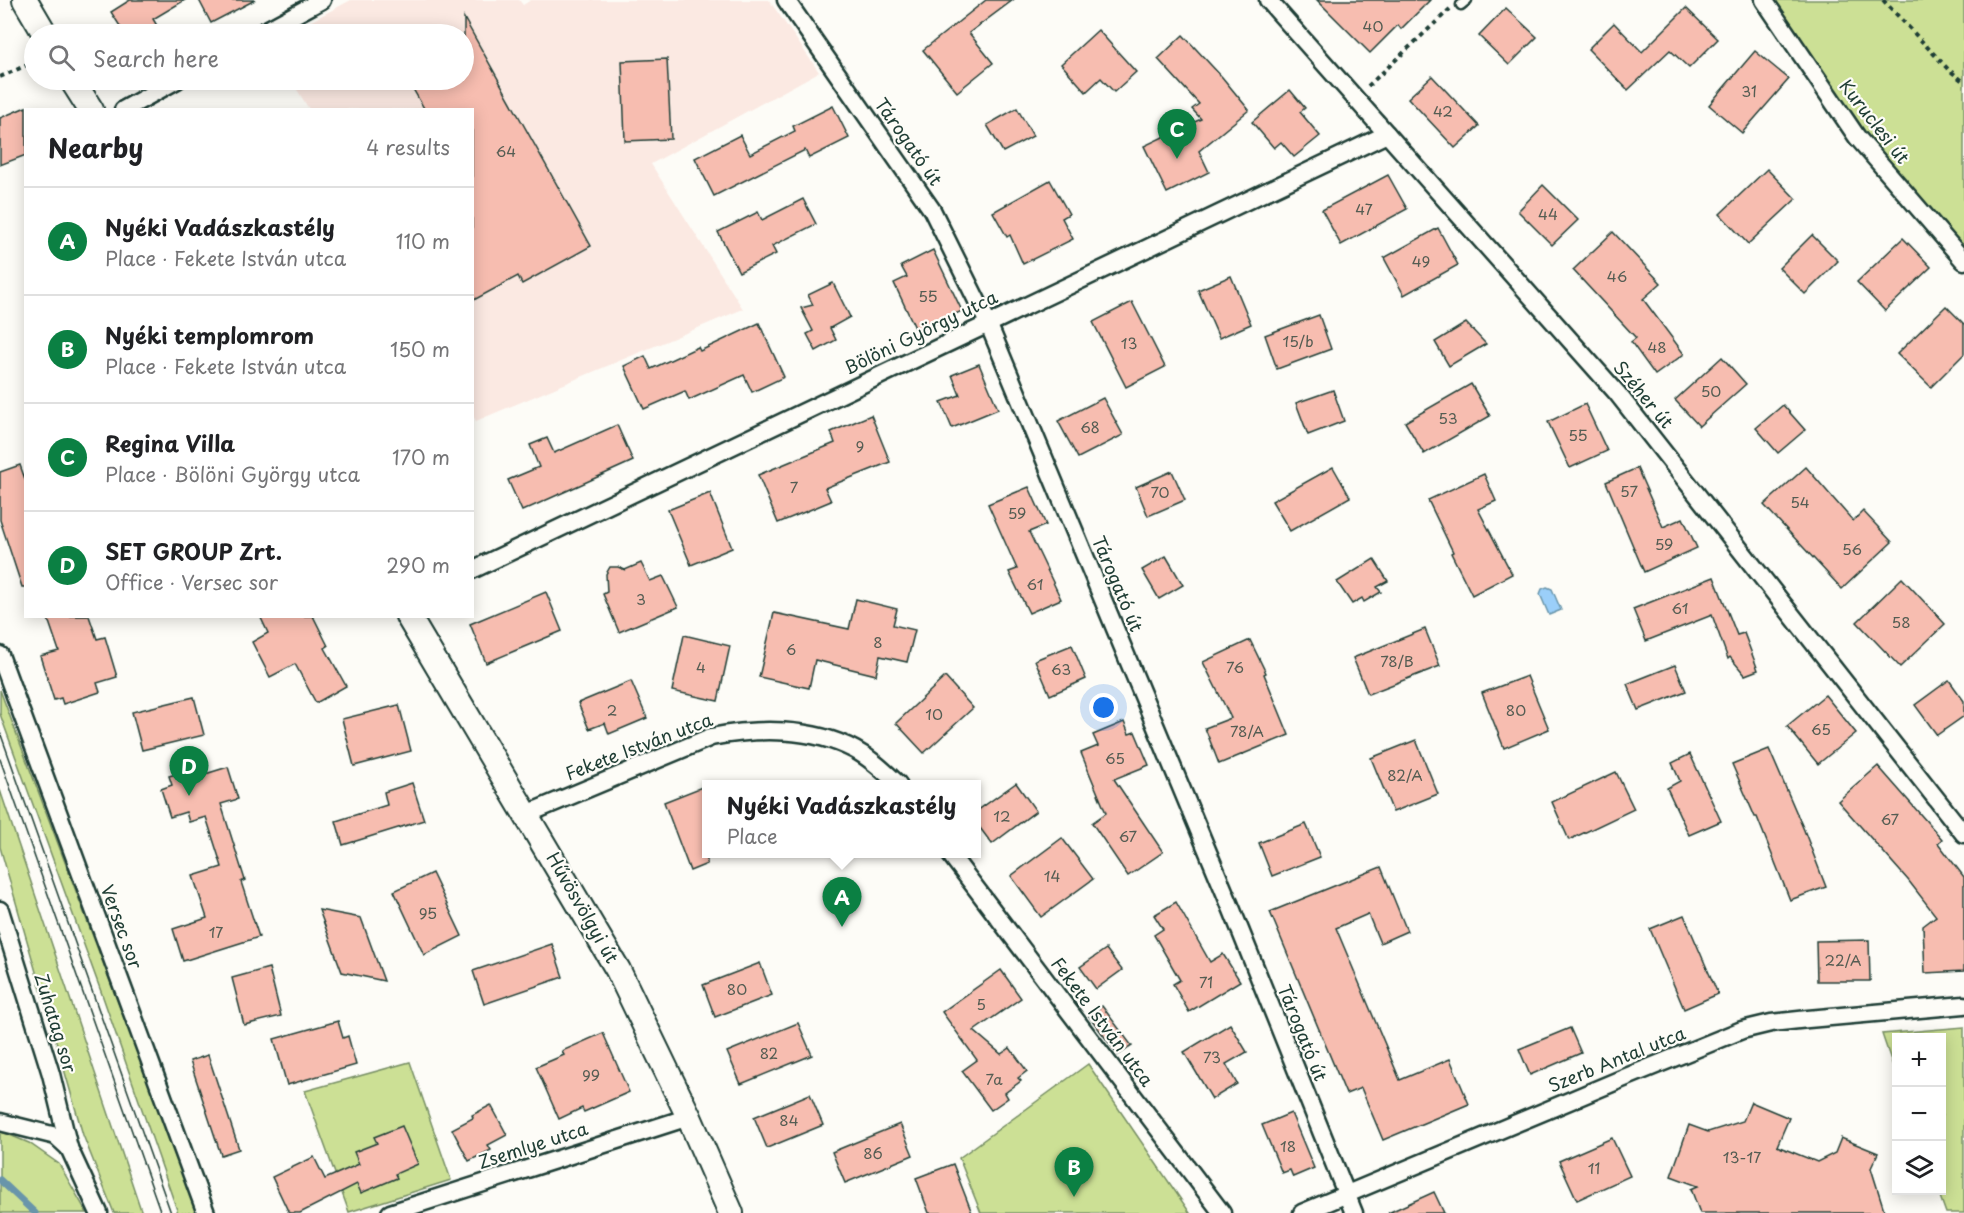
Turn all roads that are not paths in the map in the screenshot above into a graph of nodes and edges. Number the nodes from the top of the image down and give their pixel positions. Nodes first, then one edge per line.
1 (25, 0) edge
2 (322, 0) edge
3 (786, 0) edge
4 (1268, 0) edge
5 (1764, 0) edge
6 (39, 24) edge
7 (278, 24) edge
8 (78, 90) edge
9 (159, 90) edge
10 (90, 108) edge
11 (127, 108) edge
12 (1387, 134) junction
13 (1964, 261) edge
14 (988, 322) junction
15 (474, 569) edge
16 (409, 618) edge
17 (0, 655) edge
18 (894, 780) edge
19 (527, 814) junction
20 (1964, 834) edge
21 (953, 858) edge
22 (0, 910) edge
23 (1964, 1005) edge
24 (689, 1117) junction
25 (0, 1122) edge
26 (69, 1148) junction
27 (1346, 1195) junction
28 (99, 1213) edge
29 (206, 1213) edge
30 (390, 1213) edge
31 (731, 1213) edge
32 (1222, 1213) edge
33 (1302, 1213) edge
34 (1354, 1213) edge

1 - 6 main road
2 - 7 street
3 - 14 street, Tárogató út
4 - 12 street, Széher út
5 - 13 street, Kuruclesi út
8 - 10 main road
9 - 11 street
12 - 14 street, Bölöni György utca
12 - 20 street, Széher út
14 - 15 street, Bölöni György utca
14 - 27 street, Tárogató út
16 - 19 main road, Hűvösvölgyi út
17 - 29 street, Versec sor
18 - 19 street, Fekete István utca
19 - 24 main road, Hűvösvölgyi út
21 - 32 street, Fekete István utca
22 - 26 street, Zuhatag sor
23 - 27 street, Szerb Antal utca
24 - 30 street, Zsemlye utca
24 - 31 main road, Hűvösvölgyi út
25 - 26 street
26 - 28 street, Zuhatag sor
27 - 33 street, Szerb Antal utca
27 - 34 street, Tárogató út

